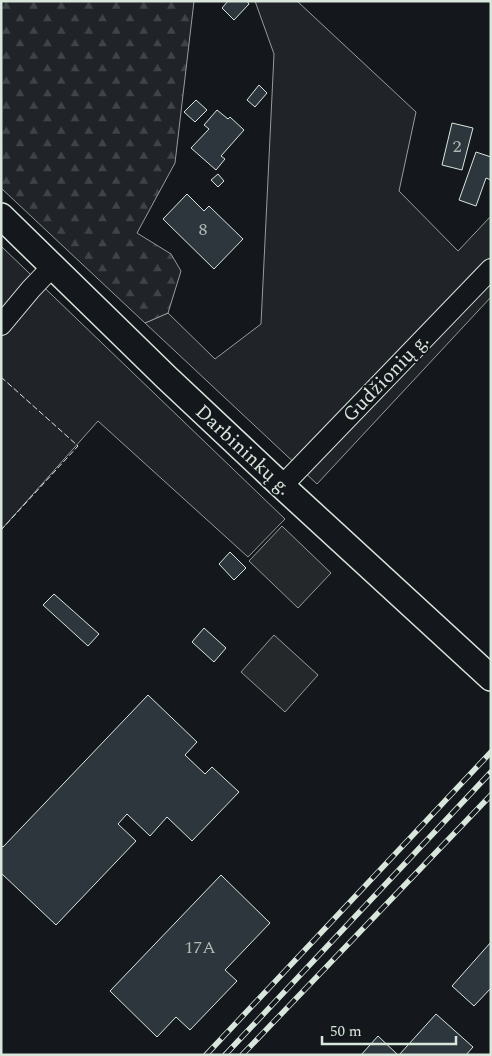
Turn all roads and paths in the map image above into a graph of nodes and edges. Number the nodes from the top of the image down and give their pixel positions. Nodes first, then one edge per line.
1 (1, 216) edge
2 (52, 267) junction
3 (491, 269) edge
4 (1, 325) edge
5 (282, 486) junction
6 (491, 678) edge

1 - 2 main road, Darbininkų g.
2 - 4 street
2 - 5 main road, Darbininkų g.
3 - 5 street, Gudžionių g.
5 - 6 main road, Darbininkų g.

